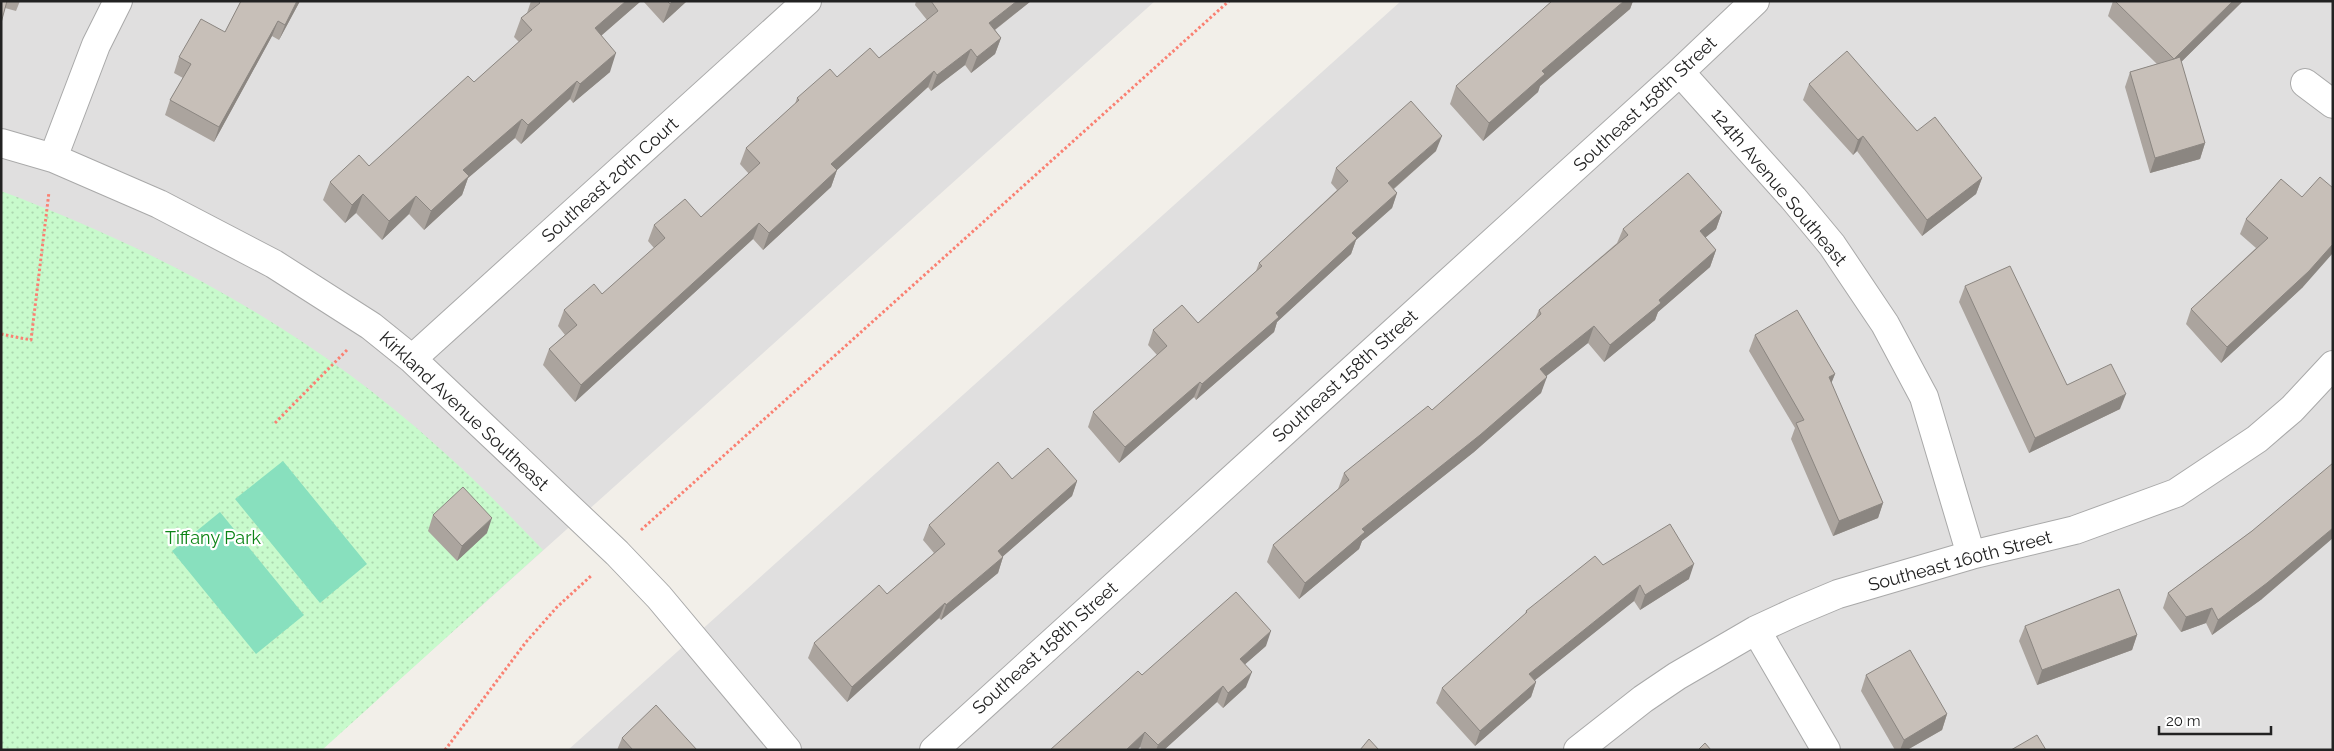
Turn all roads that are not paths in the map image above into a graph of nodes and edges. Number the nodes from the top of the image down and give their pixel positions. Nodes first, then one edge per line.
1 (118, 1) edge
2 (807, 1) edge
3 (1755, 1) edge
4 (1680, 72) junction
5 (2306, 83) dead end
6 (2333, 104) edge
7 (1, 143) edge
8 (53, 158) junction
9 (412, 359) junction
10 (2333, 365) edge
11 (1971, 555) junction
12 (1756, 630) junction
13 (787, 750) edge
14 (934, 750) edge
15 (1578, 750) edge
16 (1826, 750) edge

1 - 8 street
2 - 9 street, Southeast 20th Court
3 - 4 street, Southeast 158th Street
4 - 11 street, 124th Avenue Southeast
4 - 14 street, Southeast 158th Street
5 - 6 street
7 - 8 street, Kirkland Avenue Southeast
8 - 9 street, Kirkland Avenue Southeast
9 - 13 street, Kirkland Avenue Southeast
10 - 11 street, Southeast 160th Street
11 - 12 street, Southeast 160th Street
12 - 15 street, Southeast 160th Street
12 - 16 street

